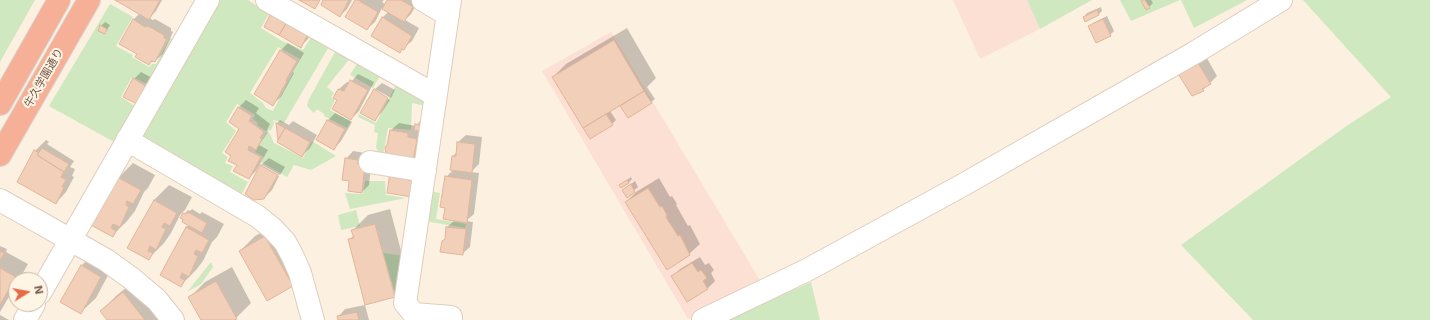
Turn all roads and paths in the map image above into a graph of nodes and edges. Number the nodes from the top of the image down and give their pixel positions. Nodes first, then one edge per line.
1 (59, 0) edge
2 (89, 0) edge
3 (208, 0) edge
4 (267, 0) edge
5 (423, 0) edge
6 (1281, 0) edge
7 (449, 7) edge
8 (435, 95) junction
9 (0, 104) edge
10 (127, 140) junction
11 (0, 155) edge
12 (370, 162) dead end
13 (424, 171) junction
14 (0, 200) edge
15 (70, 239) junction
16 (48, 278) edge
17 (173, 320) edge
18 (313, 320) edge
19 (451, 320) edge
20 (703, 320) edge

1 - 9 highway
2 - 11 highway, 牛久学園通り
3 - 10 street
4 - 8 street
5 - 7 street
6 - 20 street
7 - 8 street
8 - 13 street
10 - 15 street
10 - 18 street
12 - 13 street
13 - 19 street
14 - 15 street
15 - 16 street
15 - 17 street

